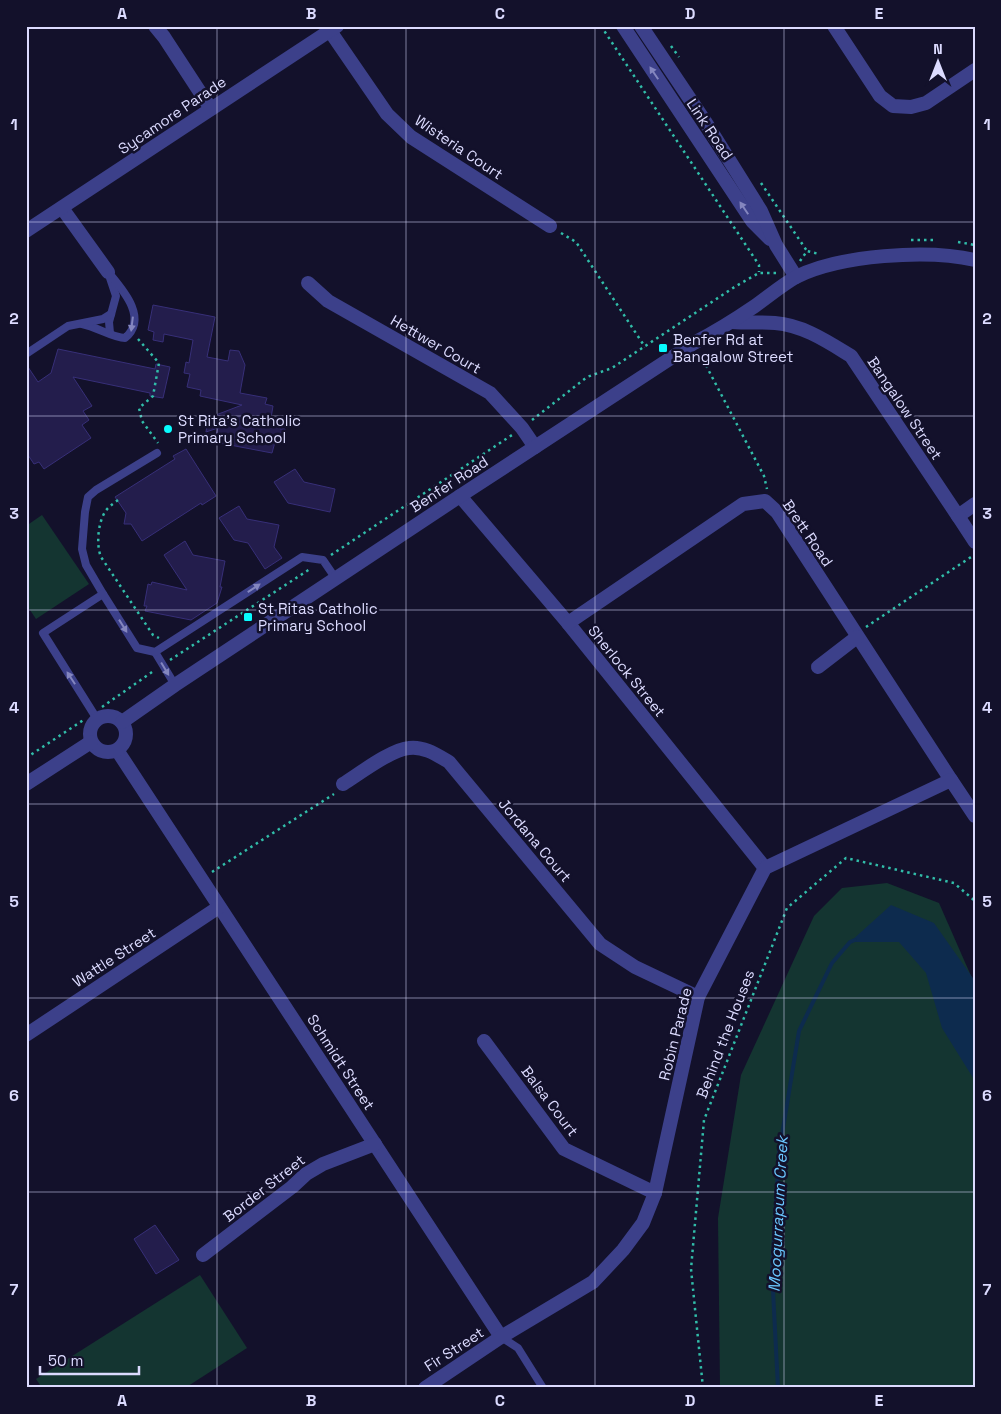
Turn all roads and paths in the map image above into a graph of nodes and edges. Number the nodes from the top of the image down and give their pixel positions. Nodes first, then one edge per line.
1 (155, 26) edge
2 (601, 26) edge
3 (834, 26) edge
4 (643, 27) edge
5 (333, 29) edge
6 (626, 32) edge
7 (975, 70) edge
8 (211, 109) junction
9 (62, 208) junction
10 (550, 226) joint
11 (26, 231) edge
12 (776, 245) junction
13 (975, 260) edge
14 (108, 272) junction
15 (759, 273) dead end
16 (796, 277) junction
17 (308, 283) dead end
18 (111, 314) junction
19 (732, 322) junction
20 (82, 324) junction
21 (132, 332) junction
22 (110, 333) junction
23 (694, 344) junction
24 (645, 347) dead end
25 (26, 354) edge
26 (535, 447) junction
27 (157, 453) joint
28 (460, 496) junction
29 (118, 500) dead end
30 (766, 501) junction
31 (975, 504) edge
32 (958, 516) junction
33 (975, 542) edge
34 (975, 554) edge
35 (294, 563) junction
36 (302, 574) dead end
37 (336, 579) junction
38 (103, 594) junction
39 (568, 623) junction
40 (857, 637) junction
41 (164, 639) dead end
42 (155, 652) junction
43 (818, 667) dead end
44 (175, 685) junction
45 (97, 719) junction
46 (122, 722) junction
47 (91, 742) junction
48 (117, 750) junction
49 (951, 780) junction
50 (26, 784) edge
51 (343, 784) joint
52 (975, 816) edge
53 (765, 868) junction
54 (201, 879) junction
55 (975, 901) edge
56 (219, 908) junction
57 (698, 997) junction
58 (26, 1035) edge
59 (484, 1041) dead end
60 (375, 1144) junction
61 (655, 1193) junction
62 (203, 1255) dead end
63 (501, 1337) junction
64 (425, 1388) edge
65 (543, 1388) edge
66 (703, 1388) edge

1 - 8 street
2 - 15 path
3 - 7 street
4 - 6 street
4 - 12 street, Link Road
5 - 8 street, Sycamore Parade
5 - 10 street, Wisteria Court
12 -> 6 street, Link Road
8 - 9 street, Sycamore Parade
9 - 11 street, Sycamore Parade
9 - 14 street
10 - 24 path
12 - 16 street, Link Road
13 - 16 street
14 - 18 lane
14 -> 21 lane
16 - 19 street, Benfer Road
17 - 26 street, Hettwer Court
18 - 20 lane
18 - 22 lane
19 - 23 street, Benfer Road
19 - 32 street, Bangalow Street
20 - 22 lane
20 - 25 lane
21 - 22 lane
21 - 27 path
23 - 26 street, Benfer Road
23 - 30 path
26 - 28 street, Benfer Road
27 - 38 lane
28 - 37 street, Benfer Road
28 - 39 street, Sherlock Street
29 - 41 path
30 - 39 street, Brett Road
30 - 40 street, Brett Road
31 - 32 street
32 - 33 street, Bangalow Street
34 - 40 path
35 - 36 path
35 - 37 lane
42 -> 35 lane
37 - 44 street, Benfer Road
38 -> 42 lane
45 -> 38 lane
39 - 53 street, Sherlock Street
40 - 43 street
40 - 49 street, Brett Road
42 -> 44 lane
44 - 46 street, Benfer Road
45 - 46 street
45 - 47 street
46 - 48 street
47 - 48 street
47 - 50 street
48 - 54 street, Schmidt Street
49 - 52 street
49 - 53 street
51 - 54 path
51 - 57 street, Jordana Court
53 - 57 street, Robin Parade
54 - 56 street, Schmidt Street
55 - 66 path, Behind the Houses
56 - 58 street, Wattle Street
56 - 60 street, Schmidt Street
57 - 61 street, Robin Parade
59 - 61 street, Balsa Court
60 - 62 street, Border Street
60 - 63 street, Schmidt Street
61 - 63 street, Robin Parade
63 - 64 street, Fir Street
63 - 65 lane, Schmidt Street

